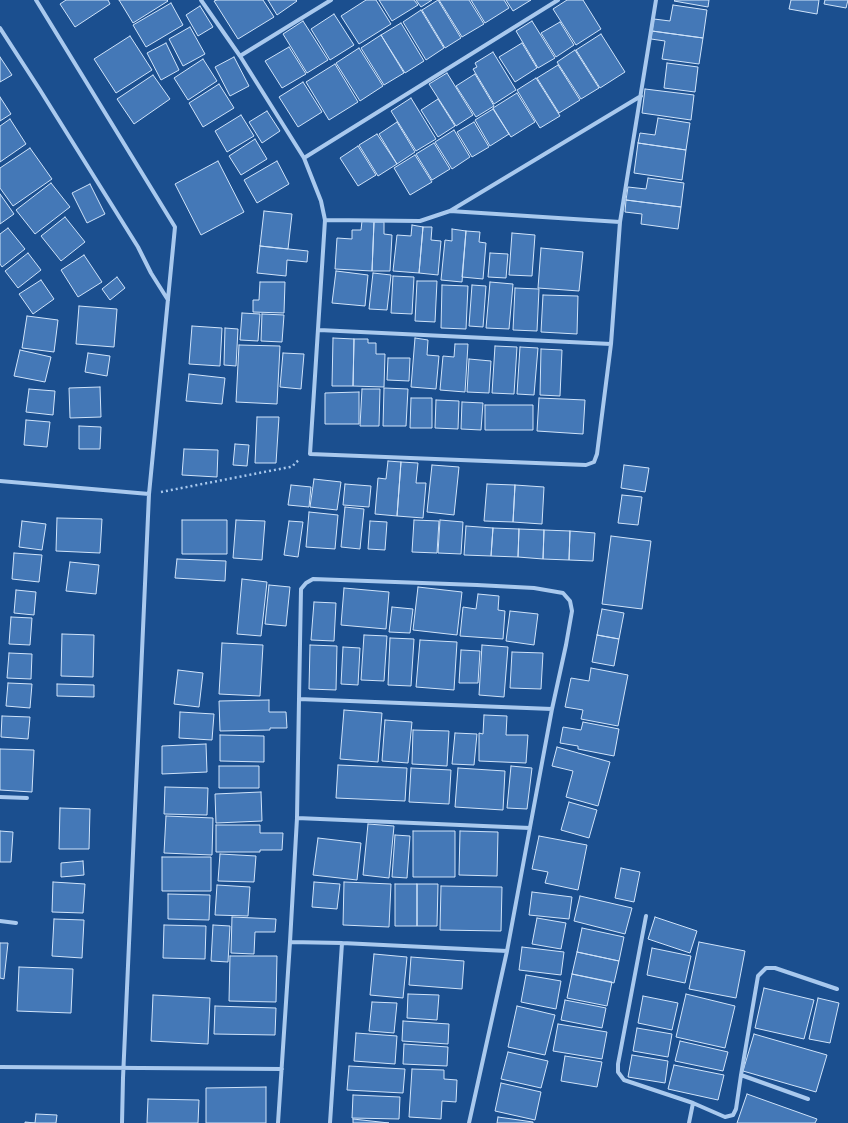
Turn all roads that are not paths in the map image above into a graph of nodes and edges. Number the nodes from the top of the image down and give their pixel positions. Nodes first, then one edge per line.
1 (36, 0) edge
2 (201, 0) edge
3 (330, 0) edge
4 (558, 0) edge
5 (656, 0) edge
6 (0, 28) edge
7 (240, 56) junction
8 (641, 96) junction
9 (304, 158) junction
10 (450, 211) junction
11 (325, 220) junction
12 (620, 222) junction
13 (168, 300) junction
14 (319, 330) junction
15 (611, 344) junction
16 (0, 481) edge
17 (149, 494) junction
18 (299, 699) junction
19 (552, 709) junction
20 (0, 797) edge
21 (27, 798) dead end
22 (297, 818) junction
23 (530, 828) junction
24 (646, 916) dead end
25 (0, 921) edge
26 (16, 922) dead end
27 (290, 942) junction
28 (342, 943) junction
29 (507, 951) junction
30 (838, 989) dead end
31 (0, 1067) edge
32 (123, 1067) junction
33 (282, 1069) junction
34 (741, 1075) junction
35 (808, 1099) dead end
36 (693, 1103) junction
37 (122, 1123) edge
38 (278, 1123) edge
39 (330, 1123) edge
40 (469, 1123) edge
41 (689, 1123) edge

1 - 13 street
2 - 7 street
3 - 7 street
4 - 9 street
5 - 8 street
6 - 13 street
7 - 9 street
8 - 10 street
8 - 12 street
9 - 11 street
10 - 11 street
10 - 12 street
11 - 14 street
12 - 15 street
13 - 17 street
14 - 15 street
14 - 15 street
16 - 17 street
17 - 32 street
18 - 19 street
18 - 19 street
18 - 22 street
19 - 23 street
20 - 21 street
22 - 23 street
22 - 27 street
23 - 29 street
24 - 36 street
25 - 26 street
27 - 28 street
27 - 33 street
28 - 29 street
28 - 39 street
29 - 40 street
30 - 34 street
31 - 32 street
32 - 33 street
32 - 37 street
33 - 38 street
34 - 35 street
34 - 36 street
36 - 41 street

